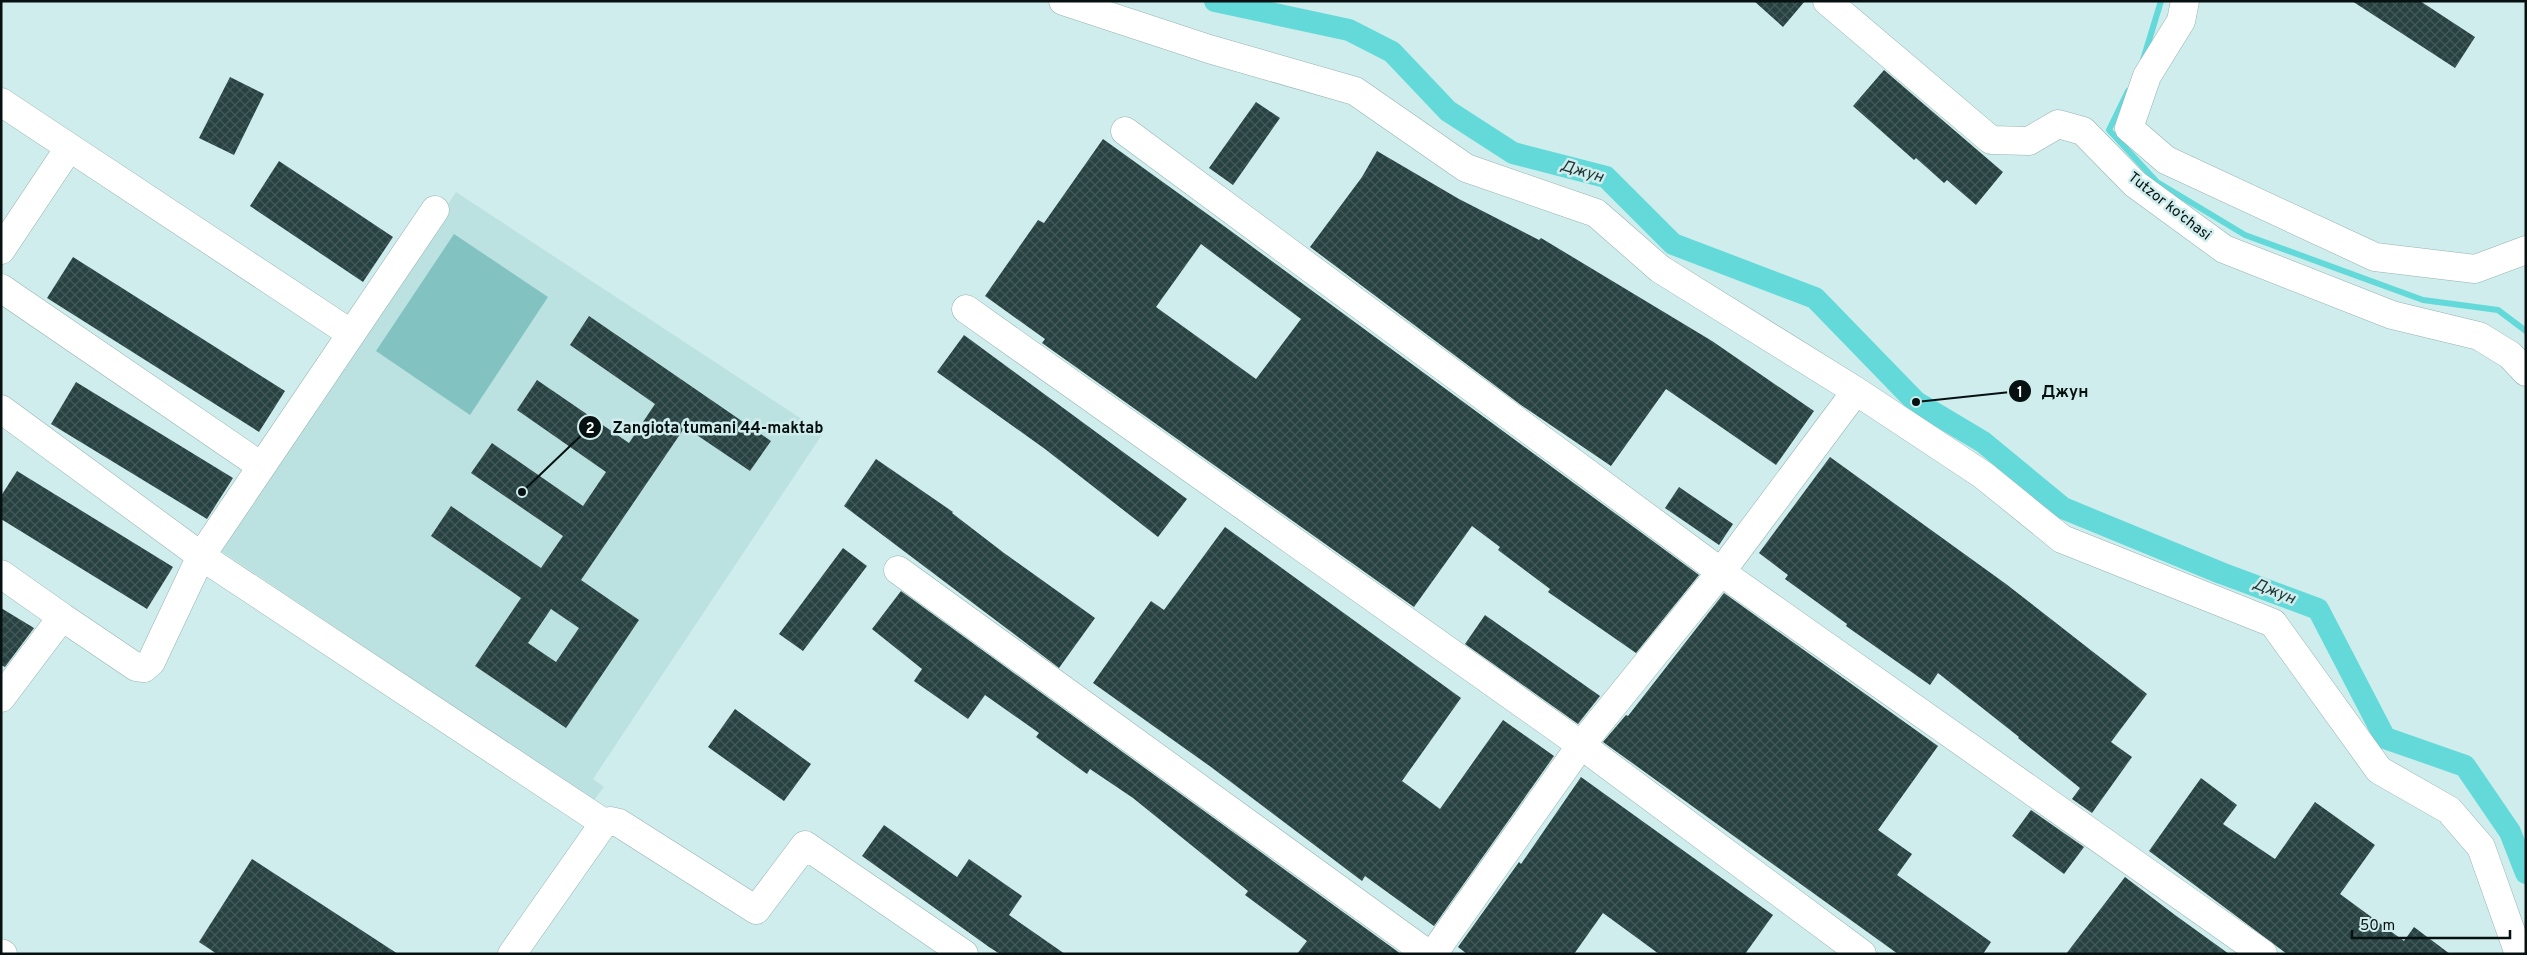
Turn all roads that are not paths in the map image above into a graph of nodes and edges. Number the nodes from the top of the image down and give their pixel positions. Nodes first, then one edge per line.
1 (1063, 1) edge
2 (1827, 1) edge
3 (2185, 1) edge
4 (1, 102) edge
5 (1125, 131) dead end
6 (68, 148) junction
7 (435, 210) dead end
8 (1, 250) edge
9 (2526, 250) edge
10 (1, 288) edge
11 (966, 309) dead end
12 (350, 333) junction
13 (2526, 372) edge
14 (1856, 391) junction
15 (1, 409) edge
16 (261, 466) junction
17 (201, 556) junction
18 (898, 570) dead end
19 (1721, 572) junction
20 (1, 574) edge
21 (62, 616) junction
22 (1, 698) edge
23 (1581, 745) junction
24 (604, 823) junction
25 (2517, 953) edge
26 (512, 954) edge
27 (964, 954) edge
28 (1428, 954) edge
29 (1433, 954) edge
30 (1862, 954) edge
31 (2263, 954) edge

1 - 14 street
2 - 13 street, Tutzor ko‘chasi
3 - 9 street
4 - 6 street
5 - 19 street
6 - 8 street
6 - 12 street
7 - 12 street
10 - 16 street
11 - 23 street
12 - 16 street
14 - 19 street
14 - 25 street
15 - 17 street
16 - 17 street
17 - 21 street
17 - 24 street
18 - 28 street
19 - 23 street
19 - 31 street
20 - 21 street
21 - 22 street
23 - 29 street
23 - 30 street
24 - 26 street
24 - 27 street

